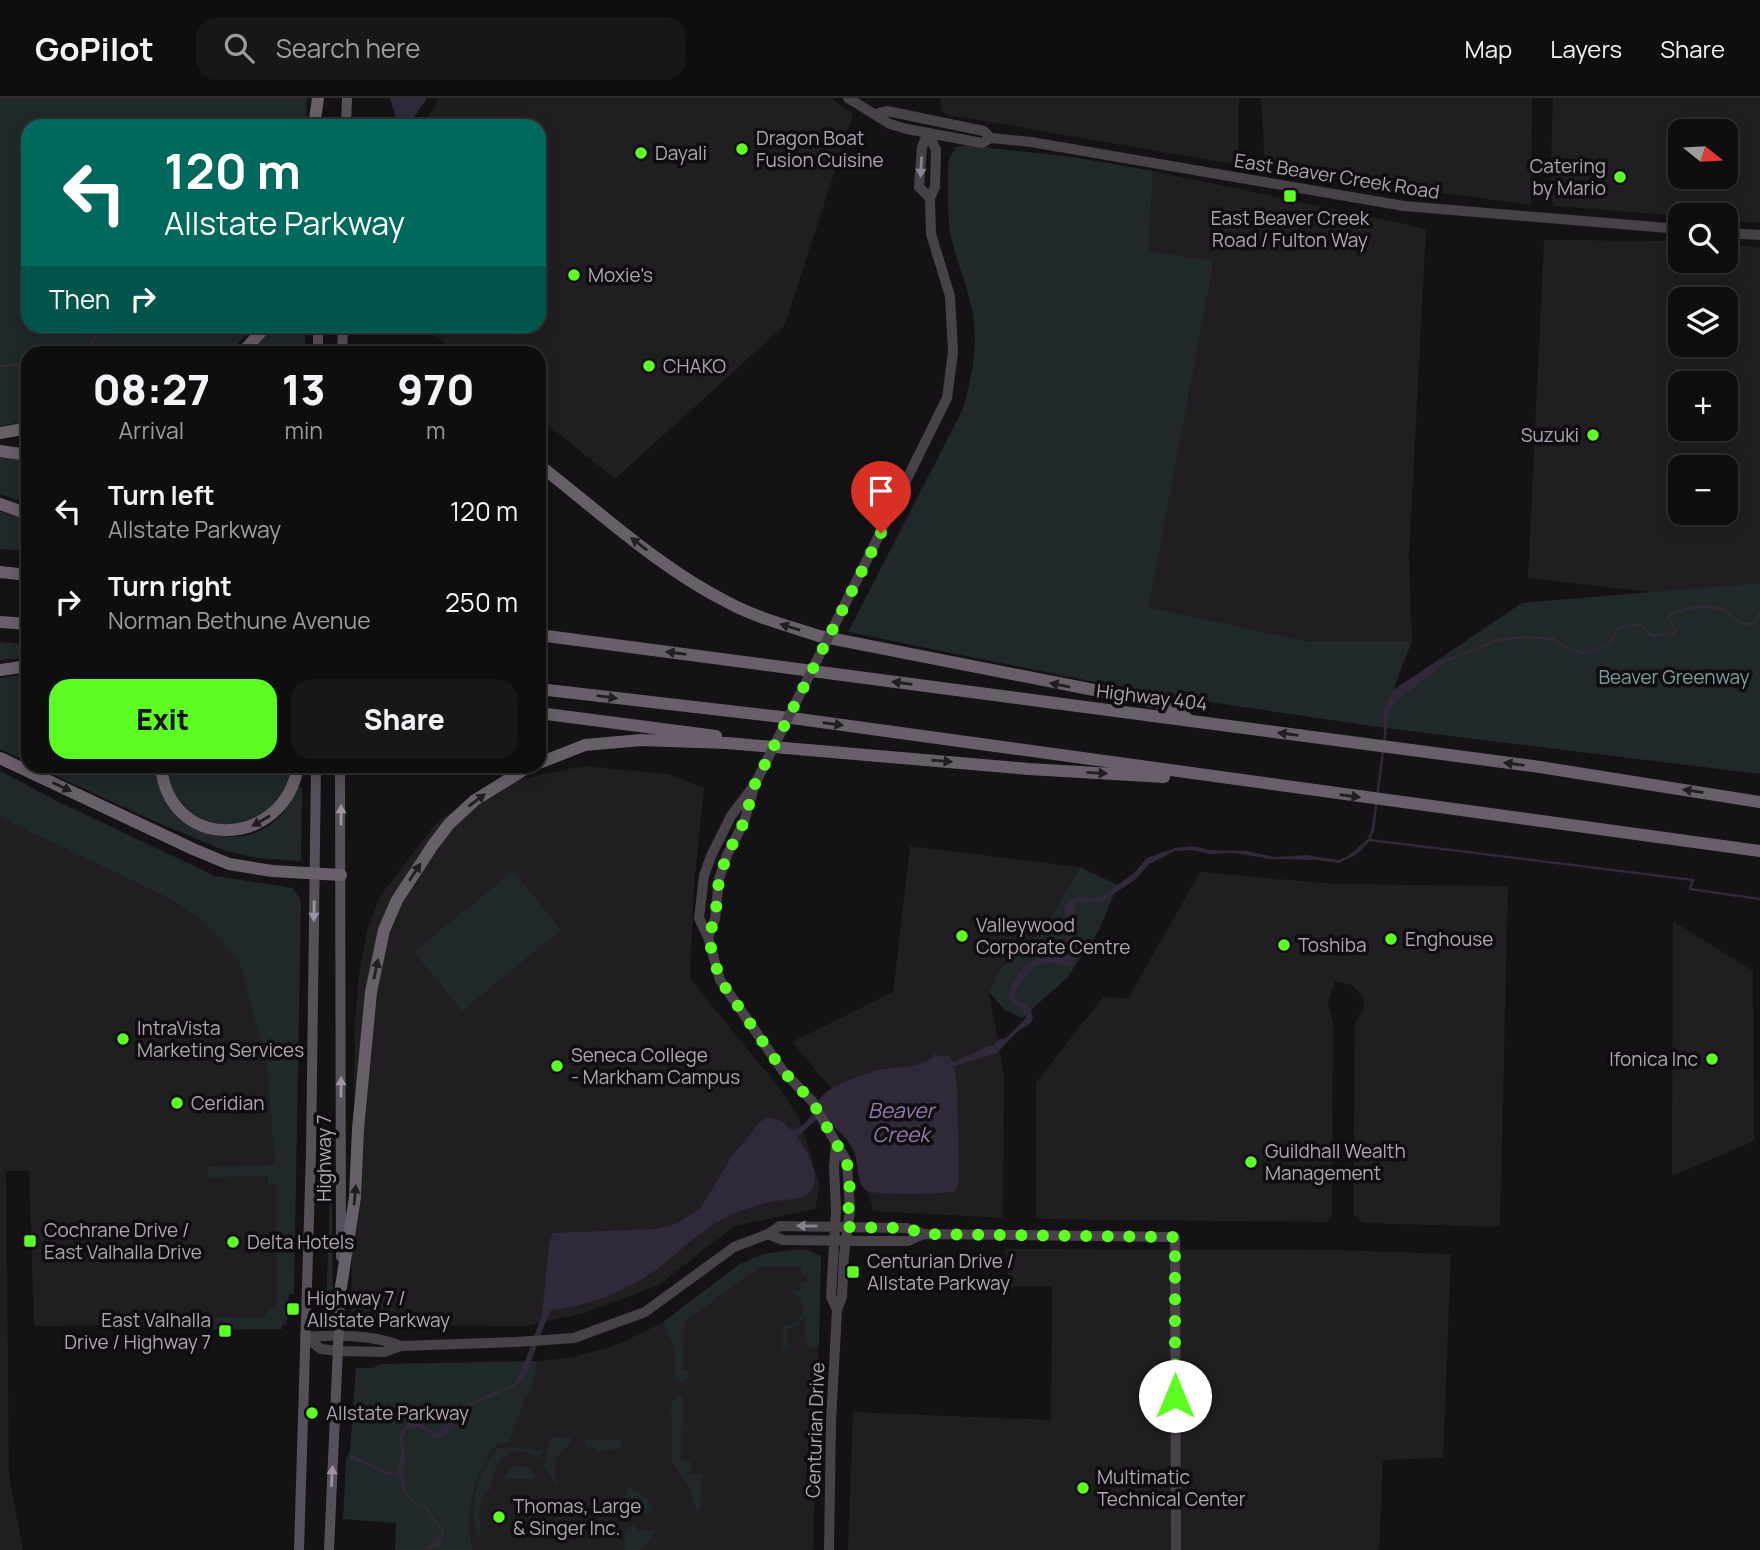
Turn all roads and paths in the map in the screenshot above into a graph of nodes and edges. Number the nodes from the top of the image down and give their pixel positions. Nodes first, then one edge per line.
1 (319, 98) edge
2 (347, 98) edge
3 (848, 98) edge
4 (876, 114) junction
5 (318, 119) edge
6 (346, 119) edge
7 (928, 133) junction
8 (991, 138) junction
9 (930, 198) junction
10 (1668, 228) edge
11 (1738, 234) edge
12 (1760, 235) edge
13 (21, 429) edge
14 (0, 433) edge
15 (0, 451) edge
16 (21, 454) edge
17 (546, 471) edge
18 (0, 504) edge
19 (21, 512) edge
20 (0, 572) edge
21 (21, 574) edge
22 (0, 622) edge
23 (21, 624) edge
24 (546, 636) edge
25 (21, 667) edge
26 (0, 670) edge
27 (546, 690) edge
28 (546, 714) edge
29 (1196, 722) junction
30 (826, 750) junction
31 (0, 758) edge
32 (546, 760) edge
33 (21, 768) edge
34 (32, 773) edge
35 (163, 773) edge
36 (296, 773) edge
37 (316, 773) edge
38 (340, 773) edge
39 (519, 773) edge
40 (1258, 782) junction
41 (755, 784) junction
42 (1760, 802) edge
43 (1760, 851) edge
44 (314, 873) junction
45 (341, 875) junction
46 (708, 937) junction
47 (836, 1142) junction
48 (835, 1226) junction
49 (847, 1227) junction
50 (768, 1234) junction
51 (924, 1234) junction
52 (834, 1241) junction
53 (845, 1241) junction
54 (341, 1287) junction
55 (837, 1311) junction
56 (305, 1337) junction
57 (340, 1337) junction
58 (401, 1346) junction
59 (339, 1351) junction
60 (299, 1550) edge
61 (329, 1550) edge
62 (829, 1550) edge
63 (1176, 1550) edge

1 - 5 highway
2 - 6 main road
3 - 4 street, East Beaver Creek Road
4 - 7 street, East Beaver Creek Road
4 - 8 street, East Beaver Creek Road
7 - 8 street, East Beaver Creek Road
7 - 9 street
7 -> 9 street
8 - 10 street, East Beaver Creek Road
9 - 41 street, bridge
11 - 12 street
13 - 14 highway
15 - 16 highway
29 -> 17 highway
18 - 19 highway
20 - 21 highway
22 - 23 highway
29 -> 24 highway, Highway 404
25 - 26 highway
27 -> 40 highway
28 - 30 highway
42 -> 29 highway, Highway 404
30 - 32 highway
30 -> 40 highway
31 -> 33 highway
34 -> 44 highway
36 -> 35 highway
37 - 44 main road, Highway 7
45 -> 38 main road, Highway 7
54 -> 39 highway
40 -> 43 highway
41 - 46 street
41 - 46 street, Centurian Drive
44 - 45 highway
44 -> 56 main road, Highway 7
54 -> 45 main road, Highway 7
46 - 47 street, Centurian Drive
47 - 48 street, Centurian Drive
47 - 49 street, Centurian Drive
48 - 49 street
48 -> 50 street
48 - 52 street, Centurian Drive
49 - 51 street
49 - 53 street, Centurian Drive
50 - 52 street
50 - 58 street
51 - 53 street
51 - 63 street
52 - 53 street
52 - 55 street, Centurian Drive
53 - 55 street, Centurian Drive
54 - 57 main road, Highway 7
55 - 62 street, Centurian Drive
56 - 57 street
56 - 59 street
56 - 60 main road, Highway 7
57 - 58 street
57 - 59 main road, Highway 7
58 - 59 street
61 -> 59 main road, Highway 7

